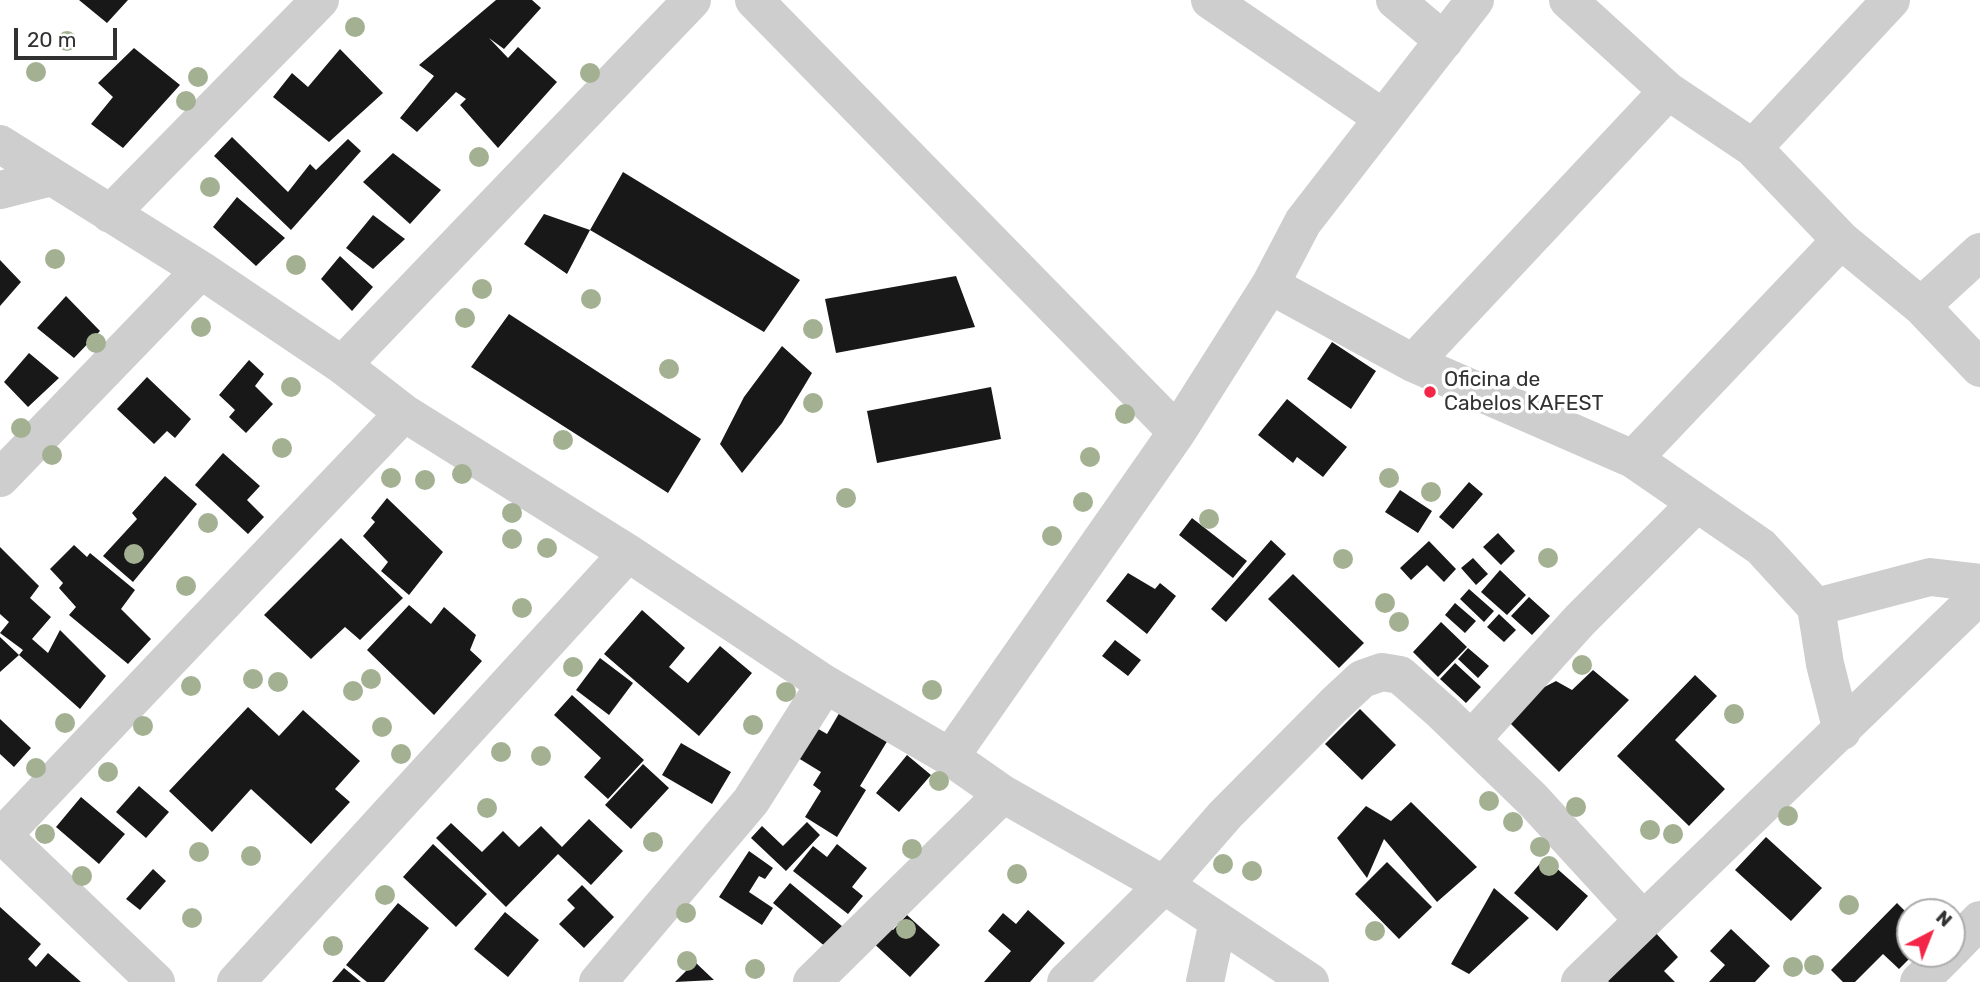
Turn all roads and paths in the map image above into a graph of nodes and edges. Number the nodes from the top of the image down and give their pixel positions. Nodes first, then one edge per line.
1 (320, 0) edge
2 (692, 0) edge
3 (754, 0) edge
4 (1210, 0) edge
5 (1395, 0) edge
6 (1475, 0) edge
7 (1568, 0) edge
8 (1891, 0) edge
9 (1444, 41) junction
10 (1668, 91) junction
11 (1383, 118) junction
12 (0, 144) edge
13 (1753, 148) junction
14 (51, 177) junction
15 (0, 190) edge
16 (110, 214) junction
17 (1841, 240) junction
18 (1980, 252) edge
19 (201, 270) junction
20 (1270, 285) junction
21 (1921, 306) junction
22 (1413, 363) junction
23 (342, 365) junction
24 (1980, 368) edge
25 (404, 412) junction
26 (1177, 432) junction
27 (1633, 459) junction
28 (0, 478) edge
29 (1698, 503) junction
30 (628, 552) junction
31 (1980, 583) edge
32 (1980, 595) edge
33 (1816, 607) junction
34 (825, 684) junction
35 (1842, 730) junction
36 (1471, 740) junction
37 (950, 757) junction
38 (1003, 794) junction
39 (1, 836) edge
40 (1164, 885) junction
41 (1643, 920) junction
42 (1980, 920) edge
43 (1218, 921) junction
44 (1966, 934) edge
45 (1933, 968) edge
46 (156, 982) edge
47 (236, 982) edge
48 (598, 982) edge
49 (812, 982) edge
50 (1066, 982) edge
51 (1205, 982) edge
52 (1310, 982) edge
53 (1580, 982) edge
54 (1919, 982) edge

1 - 16 street
2 - 23 street
3 - 26 street
4 - 11 street
5 - 9 street
6 - 9 street
7 - 10 street
8 - 13 street
9 - 11 street
10 - 13 street
10 - 22 street
11 - 20 street
12 - 14 street
13 - 17 street
14 - 15 street
14 - 16 street
16 - 19 street
17 - 21 street
17 - 27 street
18 - 21 street
19 - 23 street
19 - 28 street
20 - 22 street
20 - 26 street
21 - 24 street
22 - 27 street
23 - 25 street
25 - 30 street
25 - 39 street
26 - 37 street
27 - 29 street
29 - 33 street
29 - 36 street
30 - 34 street
30 - 47 street
31 - 33 street
32 - 35 street
33 - 35 street
34 - 37 street
34 - 48 street
35 - 41 street
36 - 40 street
36 - 41 street
37 - 38 street
38 - 40 street
38 - 49 street
39 - 46 street
40 - 43 street
40 - 50 street
41 - 53 street
42 - 44 street
43 - 51 street
43 - 52 street
45 - 54 street

